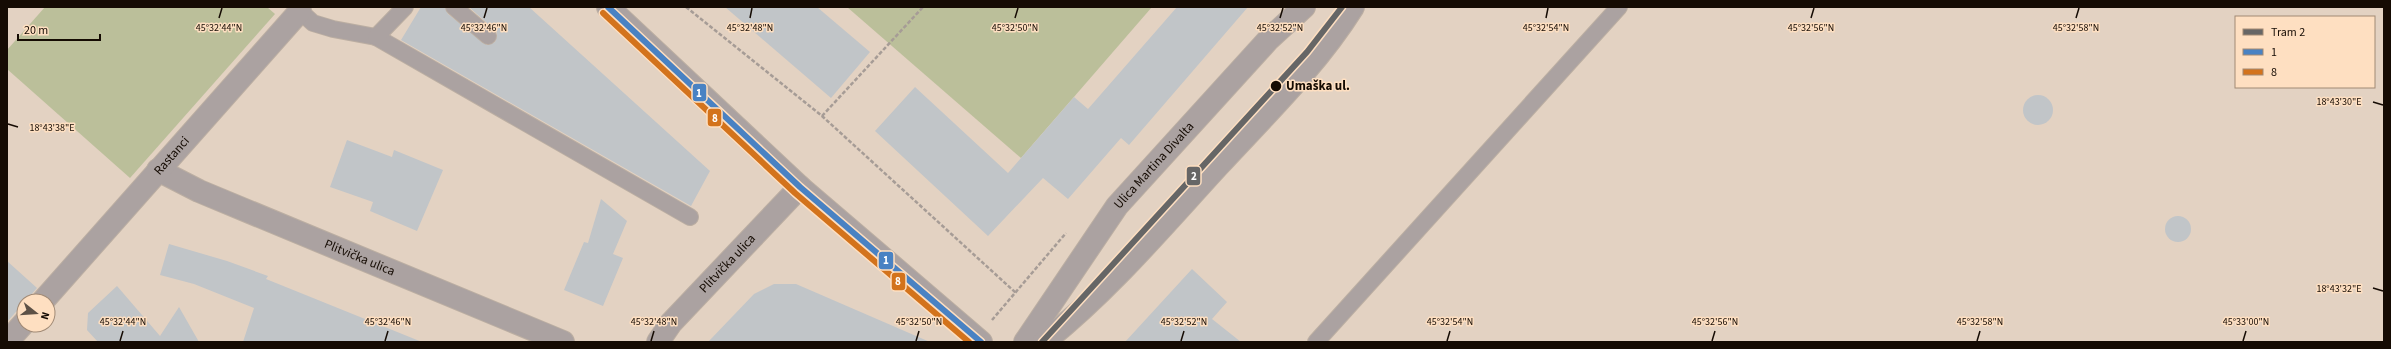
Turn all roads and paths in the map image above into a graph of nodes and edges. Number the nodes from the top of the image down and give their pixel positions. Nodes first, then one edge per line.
1 (405, 7) edge
2 (454, 7) edge
3 (608, 7) edge
4 (686, 7) edge
5 (923, 7) edge
6 (1304, 7) edge
7 (1353, 7) edge
8 (1619, 7) edge
9 (300, 11) joint
10 (488, 36) dead end
11 (376, 37) junction
12 (822, 116) junction
13 (158, 170) junction
14 (800, 187) junction
15 (690, 217) dead end
16 (50, 293) edge
17 (1016, 293) dead end
18 (16, 332) edge
19 (7, 342) edge
20 (563, 342) edge
21 (658, 342) edge
22 (981, 342) edge
23 (1025, 342) edge
24 (1044, 342) edge
25 (1316, 342) edge

1 - 11 lane
2 - 10 lane
3 - 14 street
4 - 12 path
5 - 12 path
6 - 23 street, Ulica Martina Divalta
7 - 24 street
8 - 25 lane
9 - 11 lane
9 - 13 street, Rastanci
11 - 15 lane
12 - 17 path
13 - 16 street, Rastanci
13 - 20 street, Plitvička ulica
14 - 21 street, Plitvička ulica
14 - 22 street
18 - 19 street

